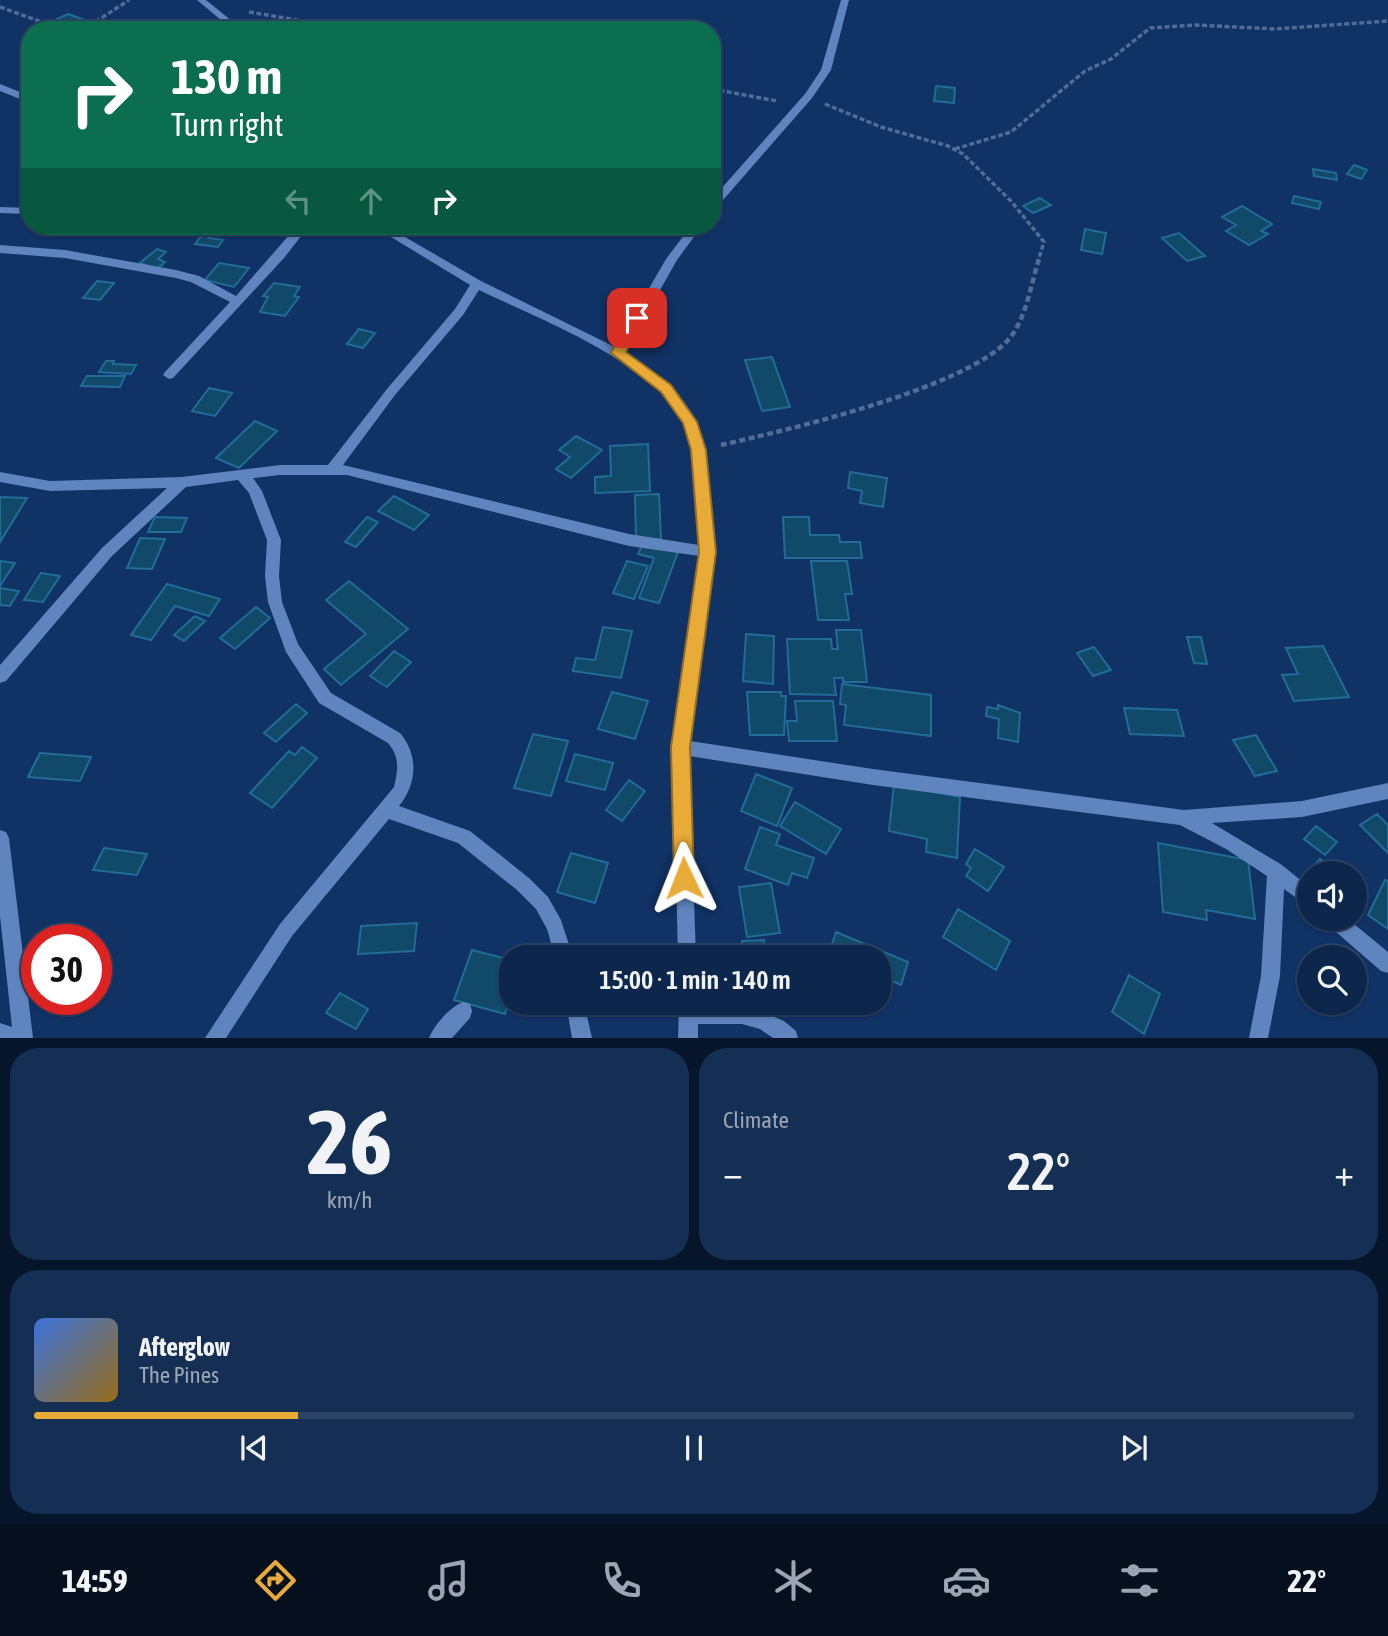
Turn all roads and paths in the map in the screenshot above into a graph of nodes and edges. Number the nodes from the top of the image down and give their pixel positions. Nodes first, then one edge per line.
1 (129, 0) edge
2 (845, 0) edge
3 (204, 2) edge
4 (0, 7) edge
5 (39, 21) edge
6 (98, 21) edge
7 (228, 21) edge
8 (308, 21) edge
9 (1388, 21) edge
10 (0, 87) edge
11 (721, 90) edge
12 (21, 96) edge
13 (805, 102) junction
14 (954, 149) junction
15 (721, 196) edge
16 (0, 211) edge
17 (21, 211) edge
18 (295, 235) edge
19 (393, 235) edge
20 (690, 235) edge
21 (0, 249) edge
22 (477, 284) junction
23 (237, 301) junction
24 (618, 353) junction
25 (169, 375) dead end
26 (699, 450) junction
27 (332, 470) junction
28 (242, 475) junction
29 (0, 477) edge
30 (182, 482) junction
31 (707, 552) junction
32 (0, 676) edge
33 (681, 747) junction
34 (1388, 791) edge
35 (387, 810) junction
36 (1182, 817) junction
37 (0, 838) edge
38 (1276, 871) junction
39 (1297, 888) edge
40 (1348, 931) edge
41 (561, 945) edge
42 (687, 945) edge
43 (1388, 964) edge
44 (463, 1011) dead end
45 (578, 1015) edge
46 (686, 1025) edge
47 (0, 1033) edge
48 (16, 1038) edge
49 (23, 1038) edge
50 (214, 1038) edge
51 (438, 1038) edge
52 (583, 1038) edge
53 (789, 1038) edge
54 (1258, 1038) edge

1 - 6 path
2 - 13 street
3 - 7 street
3 - 8 path
4 - 5 path
9 - 14 path
10 - 12 street
11 - 13 path
13 - 14 path
13 - 15 street
14 - 26 path
16 - 17 street
18 - 23 street
19 - 22 street
20 - 24 street
21 - 23 street
22 - 24 street
22 - 27 street
23 - 25 street
24 - 26 street
26 - 31 street
27 - 28 street
27 - 31 street
28 - 30 street
28 - 35 street
29 - 30 street
30 - 32 street
31 - 33 street
33 - 36 street
33 - 42 street
34 - 36 street
35 - 41 street
35 - 50 street
36 - 38 street
37 - 49 street
38 - 39 street
38 - 54 street
40 - 43 street
44 - 51 street
45 - 52 street
46 - 53 street
47 - 48 street

